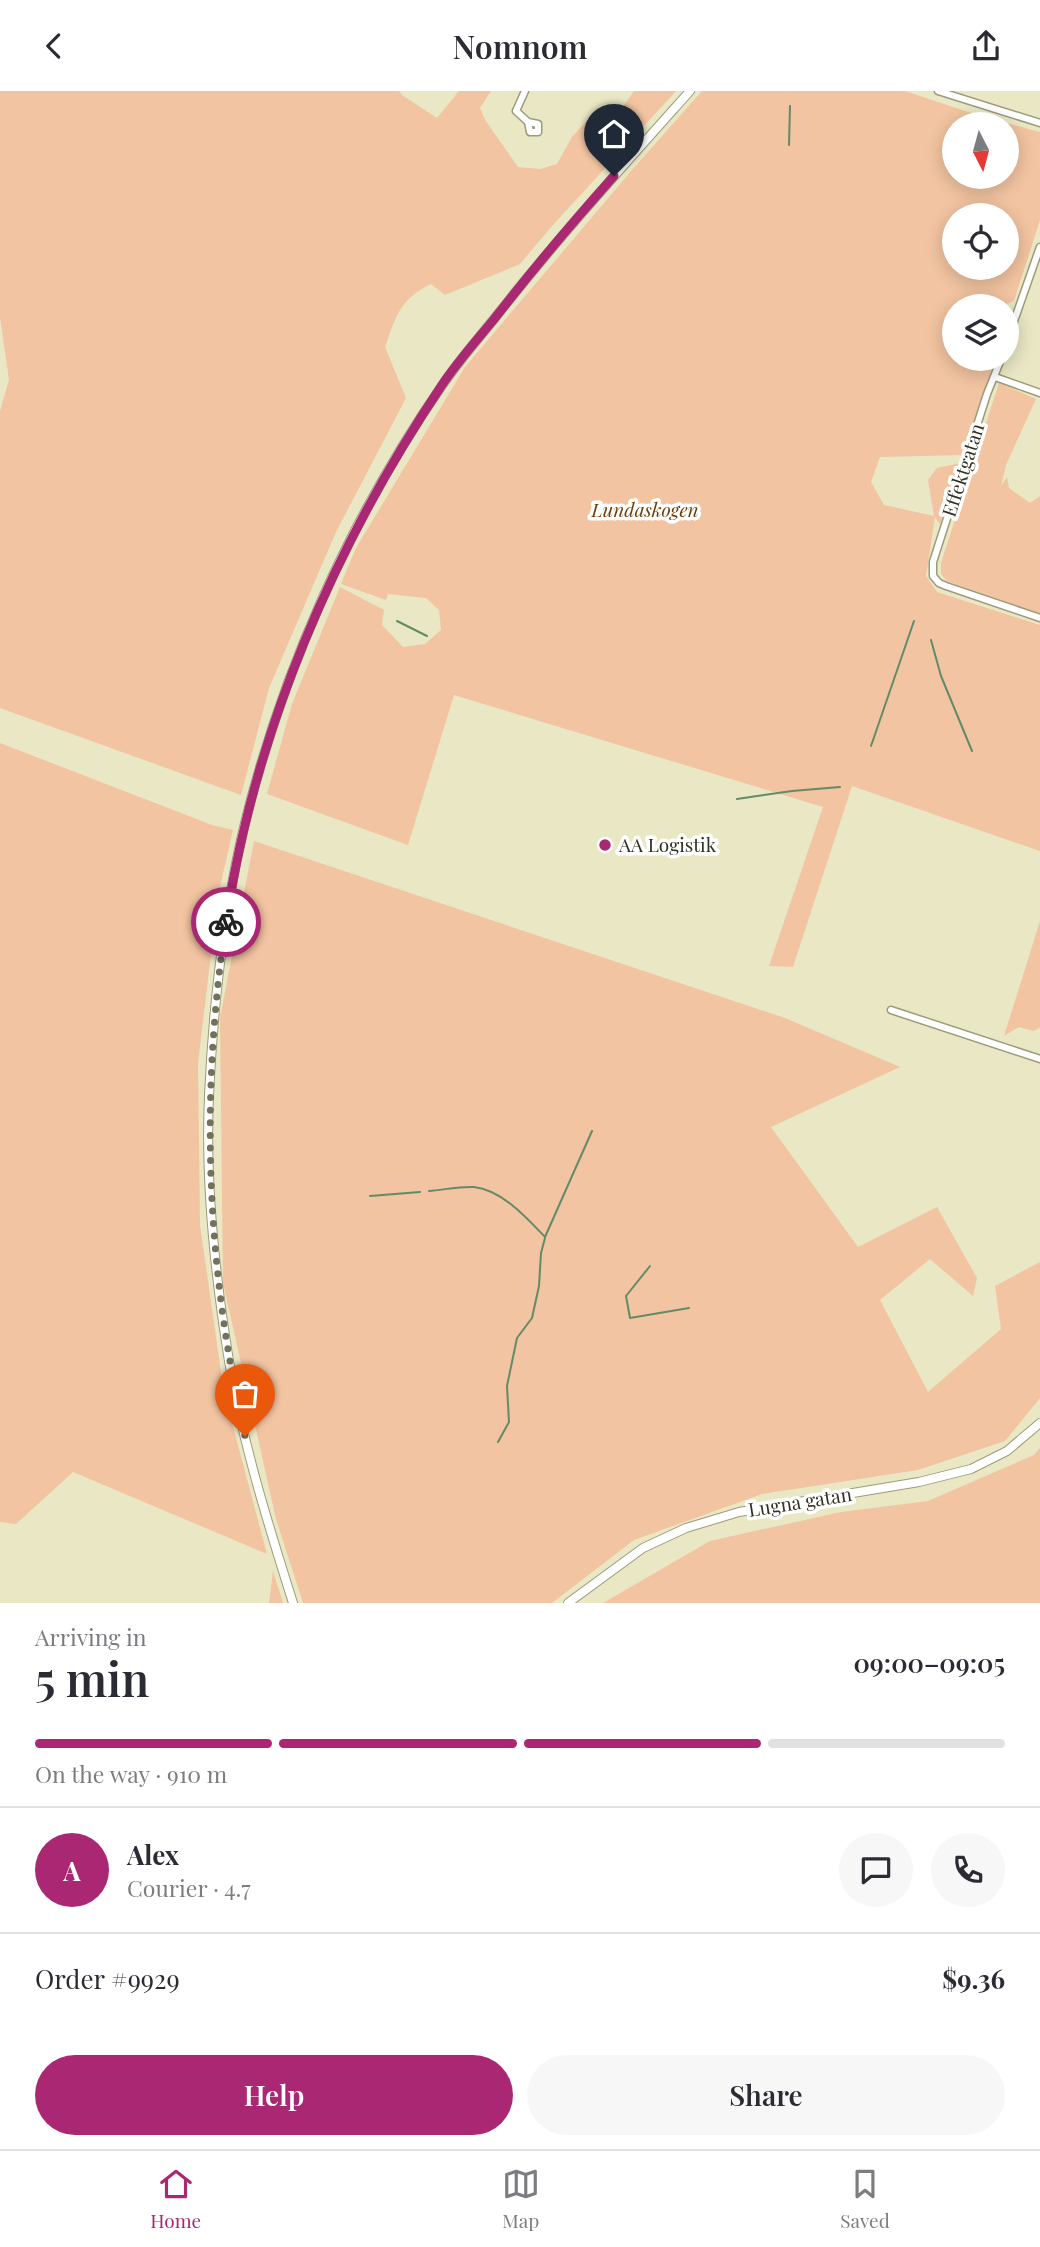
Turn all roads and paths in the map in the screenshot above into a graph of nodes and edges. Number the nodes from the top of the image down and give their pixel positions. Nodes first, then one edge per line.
1 (525, 91) edge
2 (690, 91) edge
3 (938, 91) edge
4 (528, 122) dead end
5 (1040, 123) edge
6 (1040, 247) edge
7 (1019, 307) edge
8 (997, 371) edge
9 (995, 377) junction
10 (1040, 393) edge
11 (1040, 618) edge
12 (891, 1010) dead end
13 (1040, 1059) edge
14 (1040, 1423) edge
15 (293, 1603) edge
16 (568, 1603) edge

1 - 4 street
2 - 15 main road
3 - 5 street
6 - 7 street
8 - 9 street, Effektgatan
9 - 10 street
9 - 11 street, Effektgatan
12 - 13 street
14 - 16 main road, Lugna gatan

